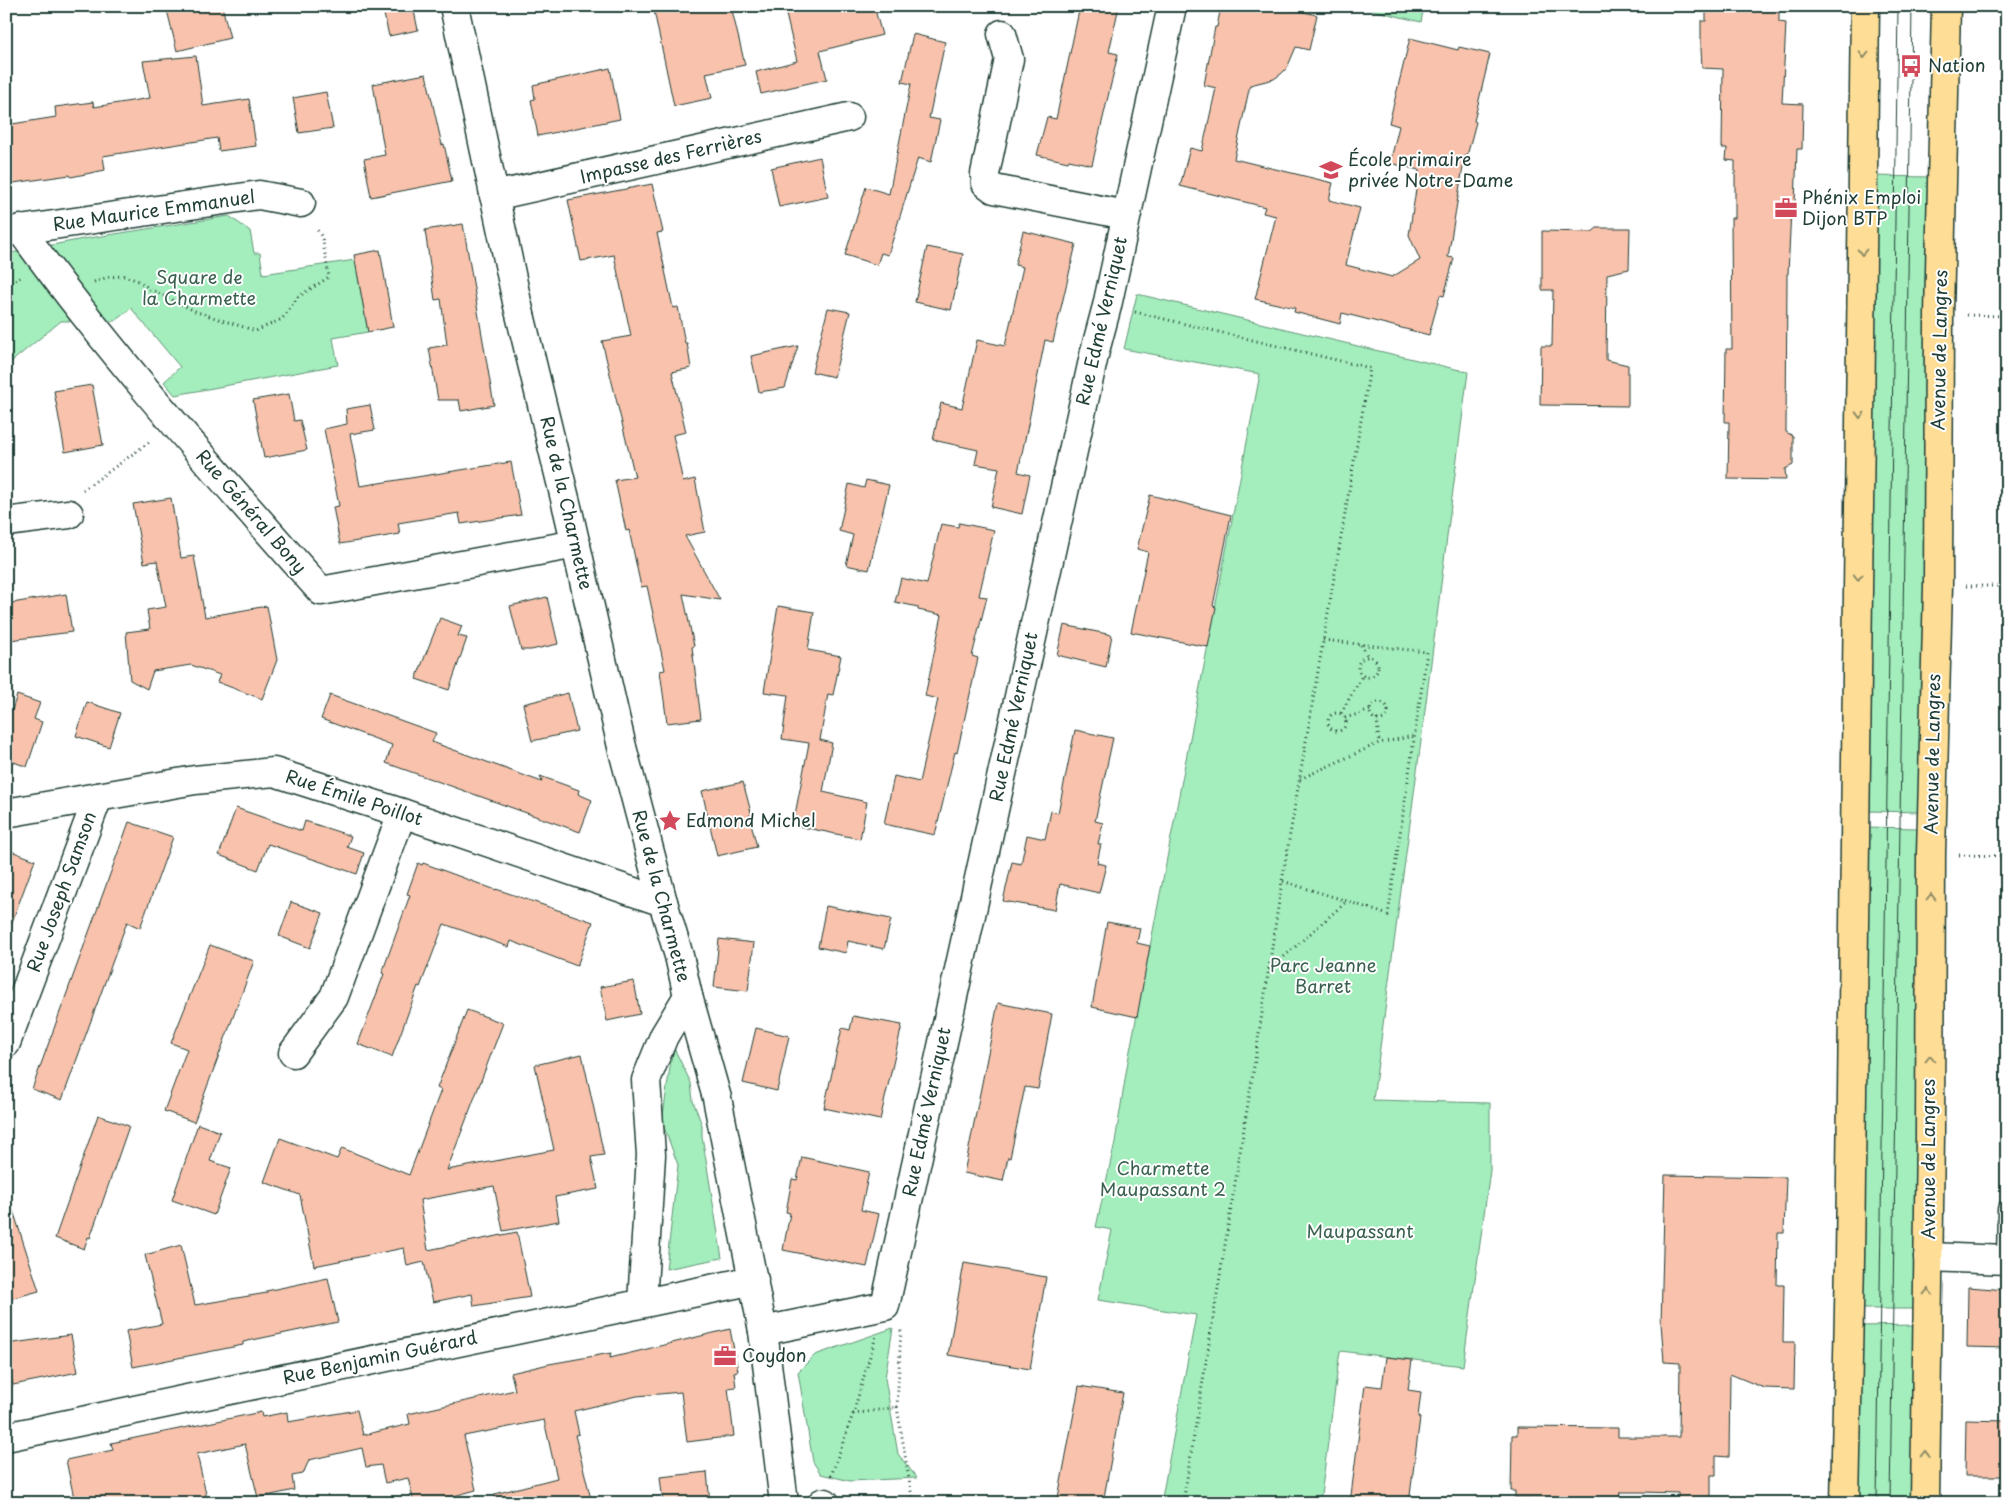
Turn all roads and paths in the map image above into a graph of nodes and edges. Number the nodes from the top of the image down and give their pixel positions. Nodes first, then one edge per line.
1 (454, 6) edge
2 (1172, 6) edge
3 (1865, 6) edge
4 (1946, 6) edge
5 (1002, 34) dead end
6 (849, 117) dead end
7 (494, 196) junction
8 (301, 203) joint
9 (1126, 215) junction
10 (13, 231) edge
11 (57, 280) junction
12 (6, 285) edge
13 (1108, 306) junction
14 (1939, 316) junction
15 (2007, 316) edge
16 (174, 424) junction
17 (69, 514) joint
18 (6, 522) edge
19 (576, 544) junction
20 (1938, 586) junction
21 (2007, 586) edge
22 (1323, 640) junction
23 (1361, 644) junction
24 (1368, 657) junction
25 (1362, 676) junction
26 (1371, 710) junction
27 (1341, 714) junction
28 (1345, 718) junction
29 (1377, 719) junction
30 (1414, 736) junction
31 (1378, 743) junction
32 (1299, 779) junction
33 (98, 797) junction
34 (6, 813) edge
35 (402, 813) junction
36 (1931, 854) junction
37 (2007, 856) edge
38 (1282, 881) junction
39 (1347, 901) junction
40 (663, 902) junction
41 (1268, 971) junction
42 (688, 996) junction
43 (6, 1043) edge
44 (293, 1053) dead end
45 (2007, 1209) edge
46 (1928, 1257) junction
47 (2006, 1260) edge
48 (754, 1280) junction
49 (642, 1303) junction
50 (885, 1306) junction
51 (763, 1331) junction
52 (897, 1407) junction
53 (853, 1414) junction
54 (6, 1437) edge
55 (784, 1503) edge
56 (823, 1503) edge
57 (912, 1503) edge
58 (1183, 1503) edge
59 (1845, 1503) edge
60 (1925, 1503) edge

1 - 7 street, Rue de la Charmette
2 - 9 street, Rue Edmé Verniquet
3 -> 59 main road
4 - 14 main road, Avenue de Langres
5 - 9 street
6 - 7 street, Impasse des Ferrières
7 - 19 street, Rue de la Charmette
8 - 10 street, Rue Maurice Emmanuel
8 - 11 path
9 - 13 street, Rue Edmé Verniquet
10 - 11 street, Rue Général Bony
11 - 12 path
11 - 16 street, Rue Général Bony
13 - 22 path
13 - 50 street, Rue Edmé Verniquet
14 - 15 path
14 - 20 main road, Avenue de Langres
16 - 17 path
16 - 19 street, Rue Général Bony
17 - 18 street
19 - 40 street, Rue de la Charmette
20 - 21 path
20 - 36 main road, Avenue de Langres
22 - 23 path
22 - 32 path
23 - 24 path
23 - 30 path
24 - 25 path
24 - 25 path
25 - 27 path
26 - 28 path
26 - 29 path
26 - 29 path
27 - 28 path
27 - 28 path
29 - 31 path
30 - 31 path
30 - 39 path
31 - 32 path
32 - 38 path
33 - 34 street, Rue Émile Poillot
33 - 35 street, Rue Émile Poillot
33 - 43 street, Rue Joseph Samson
35 - 40 street, Rue Émile Poillot
35 - 44 street
36 - 37 path
46 -> 36 main road, Avenue de Langres
38 - 39 path
38 - 41 path
39 - 41 path
40 - 42 street, Rue de la Charmette
41 - 58 path
42 - 48 street, Rue de la Charmette
42 - 49 street, Rue de la Charmette
45 - 47 lane
46 - 47 street
60 -> 46 main road, Avenue de Langres
48 - 49 street, Rue Benjamin Guérard
48 - 51 street, Rue de la Charmette
49 - 54 street, Rue Benjamin Guérard
50 - 51 street
50 - 52 path
50 - 53 path
51 - 55 street, Rue de la Charmette
52 - 53 path
52 - 57 path
53 - 56 path

